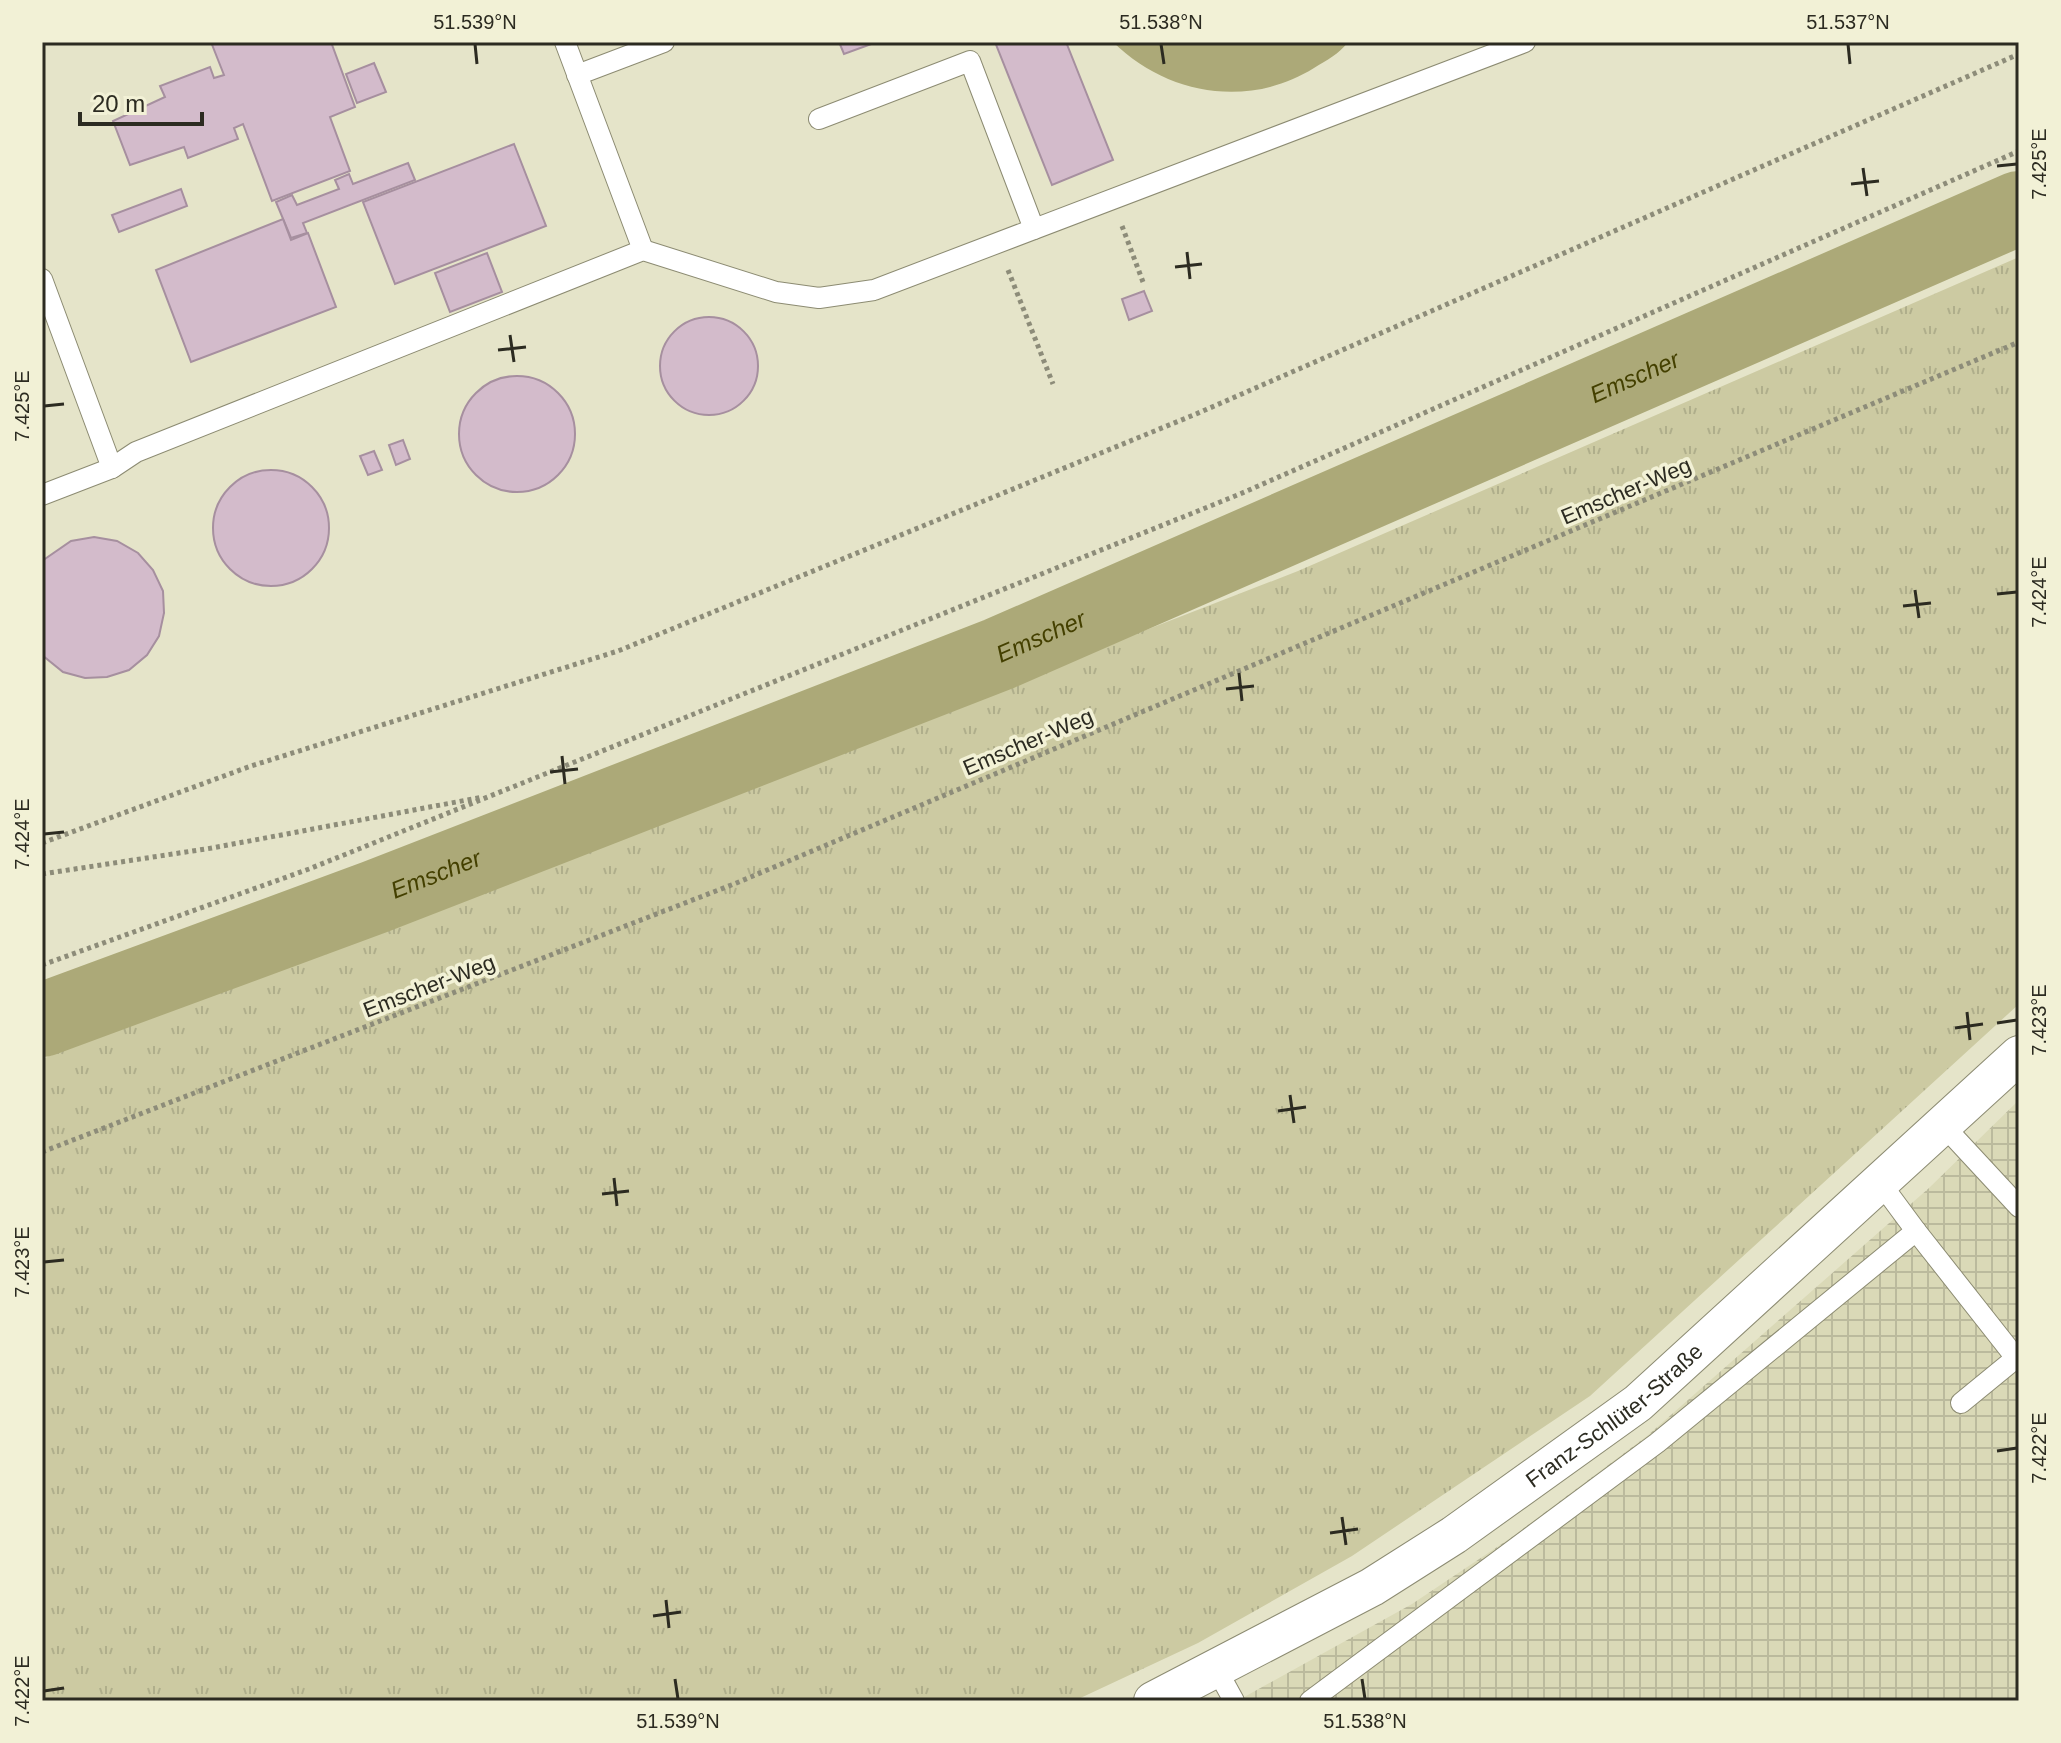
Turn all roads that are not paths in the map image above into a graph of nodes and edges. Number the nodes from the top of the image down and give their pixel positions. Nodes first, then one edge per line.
1 (565, 42) edge
2 (664, 42) edge
3 (1525, 42) edge
4 (577, 75) junction
5 (819, 119) dead end
6 (1034, 229) junction
7 (643, 250) junction
8 (42, 279) edge
9 (112, 468) junction
10 (42, 495) edge
11 (2019, 1055) edge
12 (1942, 1124) junction
13 (1879, 1181) junction
14 (2019, 1207) edge
15 (1916, 1231) junction
16 (1961, 1403) dead end
17 (1226, 1686) edge
18 (1153, 1701) edge
19 (1310, 1701) edge

1 - 4 lane
2 - 4 lane
3 - 6 lane
4 - 7 lane
5 - 6 lane
6 - 7 lane
7 - 9 lane
8 - 9 lane
9 - 10 lane
11 - 12 street, Franz-Schlüter-Straße
12 - 13 street, Franz-Schlüter-Straße
12 - 14 lane
13 - 15 lane
13 - 17 street, Franz-Schlüter-Straße
15 - 16 lane
15 - 19 lane
17 - 18 street, Franz-Schlüter-Straße

